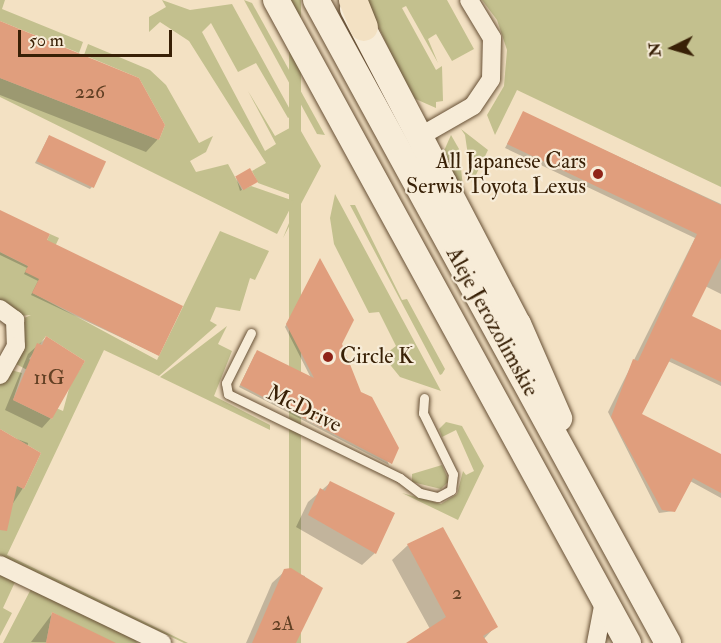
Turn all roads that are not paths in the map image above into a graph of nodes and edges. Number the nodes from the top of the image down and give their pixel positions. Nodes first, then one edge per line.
1 (276, 0) edge
2 (316, 0) edge
3 (347, 0) edge
4 (353, 0) edge
5 (469, 0) edge
6 (364, 27) junction
7 (419, 137) junction
8 (0, 309) edge
9 (251, 333) dead end
10 (0, 375) edge
11 (424, 398) dead end
12 (586, 495) junction
13 (0, 565) edge
14 (604, 599) junction
15 (162, 643) edge
16 (596, 643) edge
17 (628, 643) edge
18 (668, 643) edge

1 - 14 main road, Aleje Jerozolimskie
2 - 12 main road, Aleje Jerozolimskie
3 - 6 main road
4 - 6 main road
5 - 7 street
6 - 7 main road
7 - 12 main road
8 - 10 street
9 - 11 lane, McDrive
12 - 18 main road, Aleje Jerozolimskie
13 - 15 street
14 - 16 street
14 - 17 main road, Aleje Jerozolimskie

